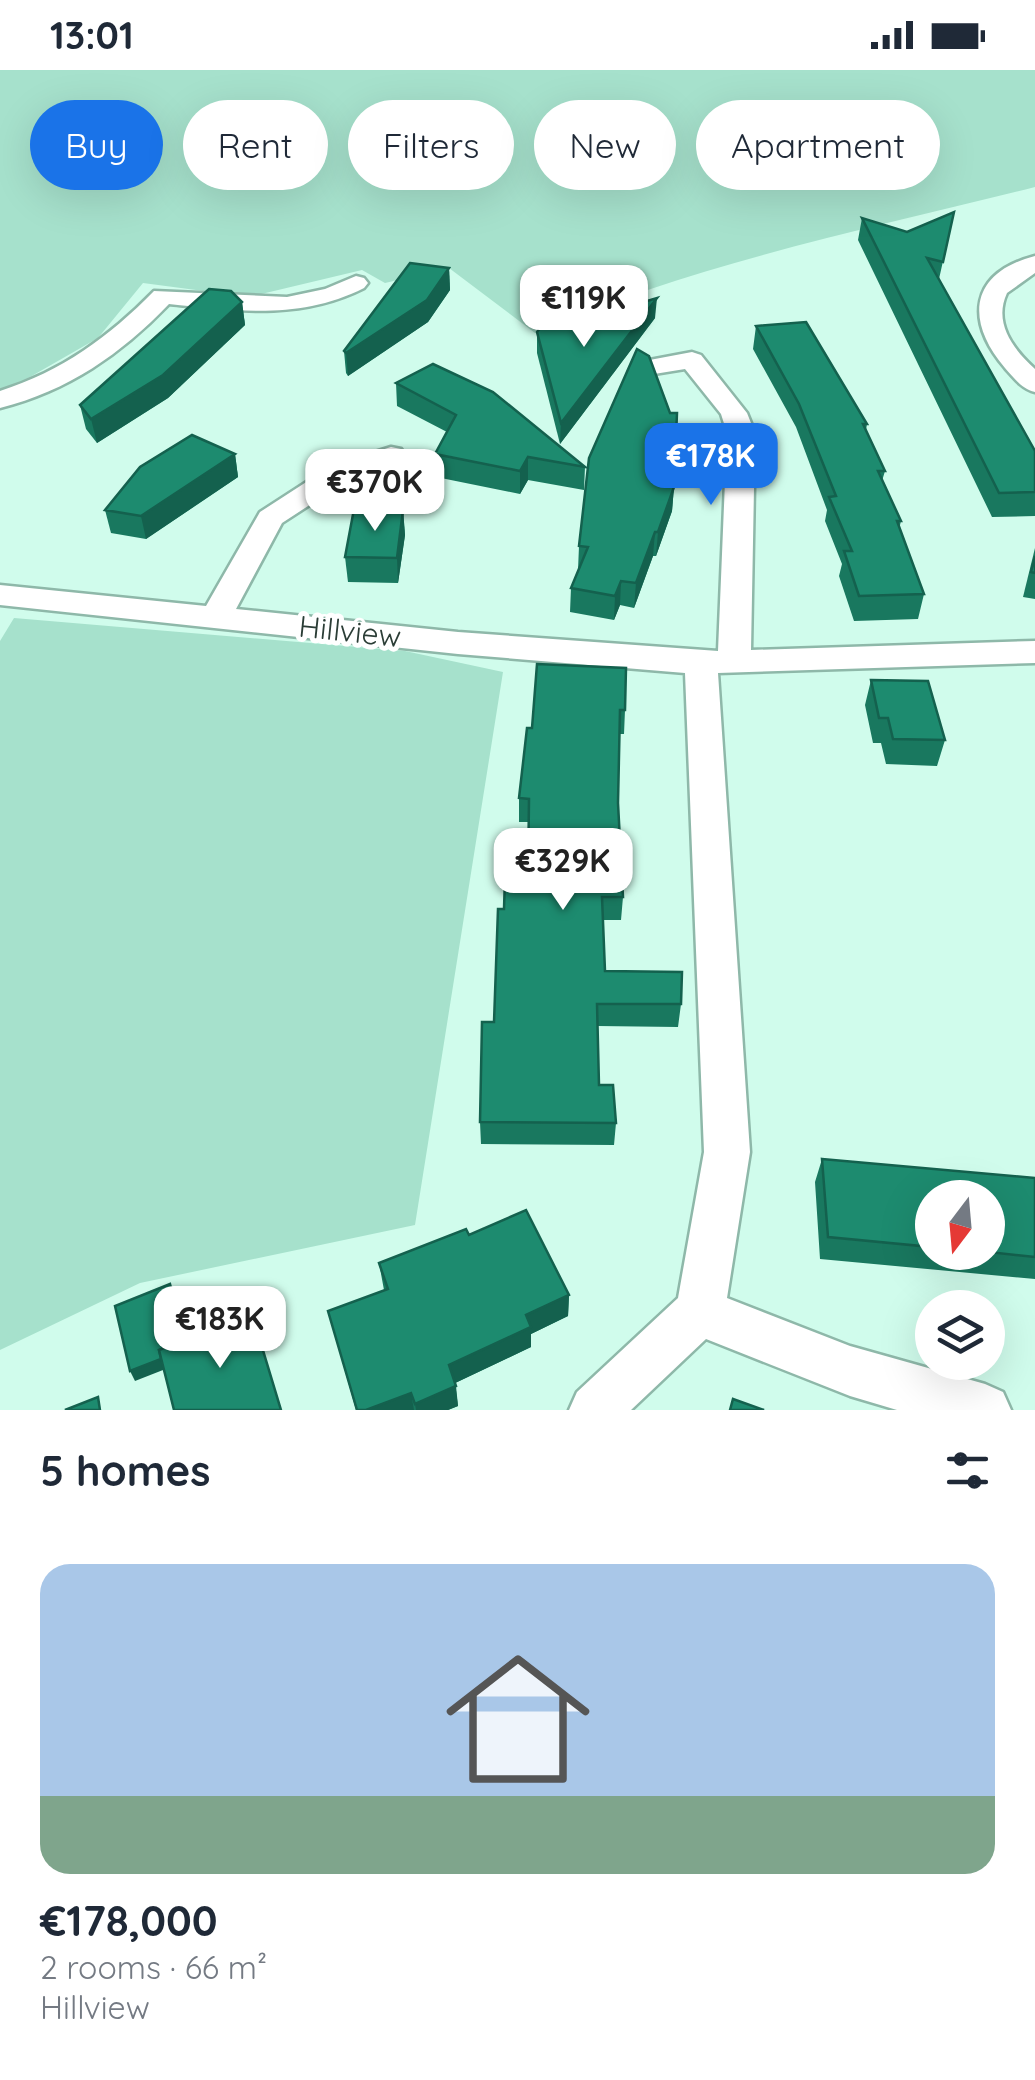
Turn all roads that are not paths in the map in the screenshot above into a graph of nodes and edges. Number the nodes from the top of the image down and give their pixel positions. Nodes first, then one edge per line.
1 (1035, 263) edge
2 (356, 283) dead end
3 (648, 367) edge
4 (1035, 384) edge
5 (0, 400) edge
6 (398, 453) dead end
7 (0, 595) edge
8 (216, 616) junction
9 (1035, 652) edge
10 (718, 663) junction
11 (700, 1312) junction
12 (595, 1410) edge
13 (985, 1410) edge

1 - 4 street
2 - 5 street
3 - 10 street
6 - 8 street
7 - 8 street, Hillview
8 - 10 street, Hillview
9 - 10 street, Hillview
10 - 11 street
11 - 12 street
11 - 13 street

